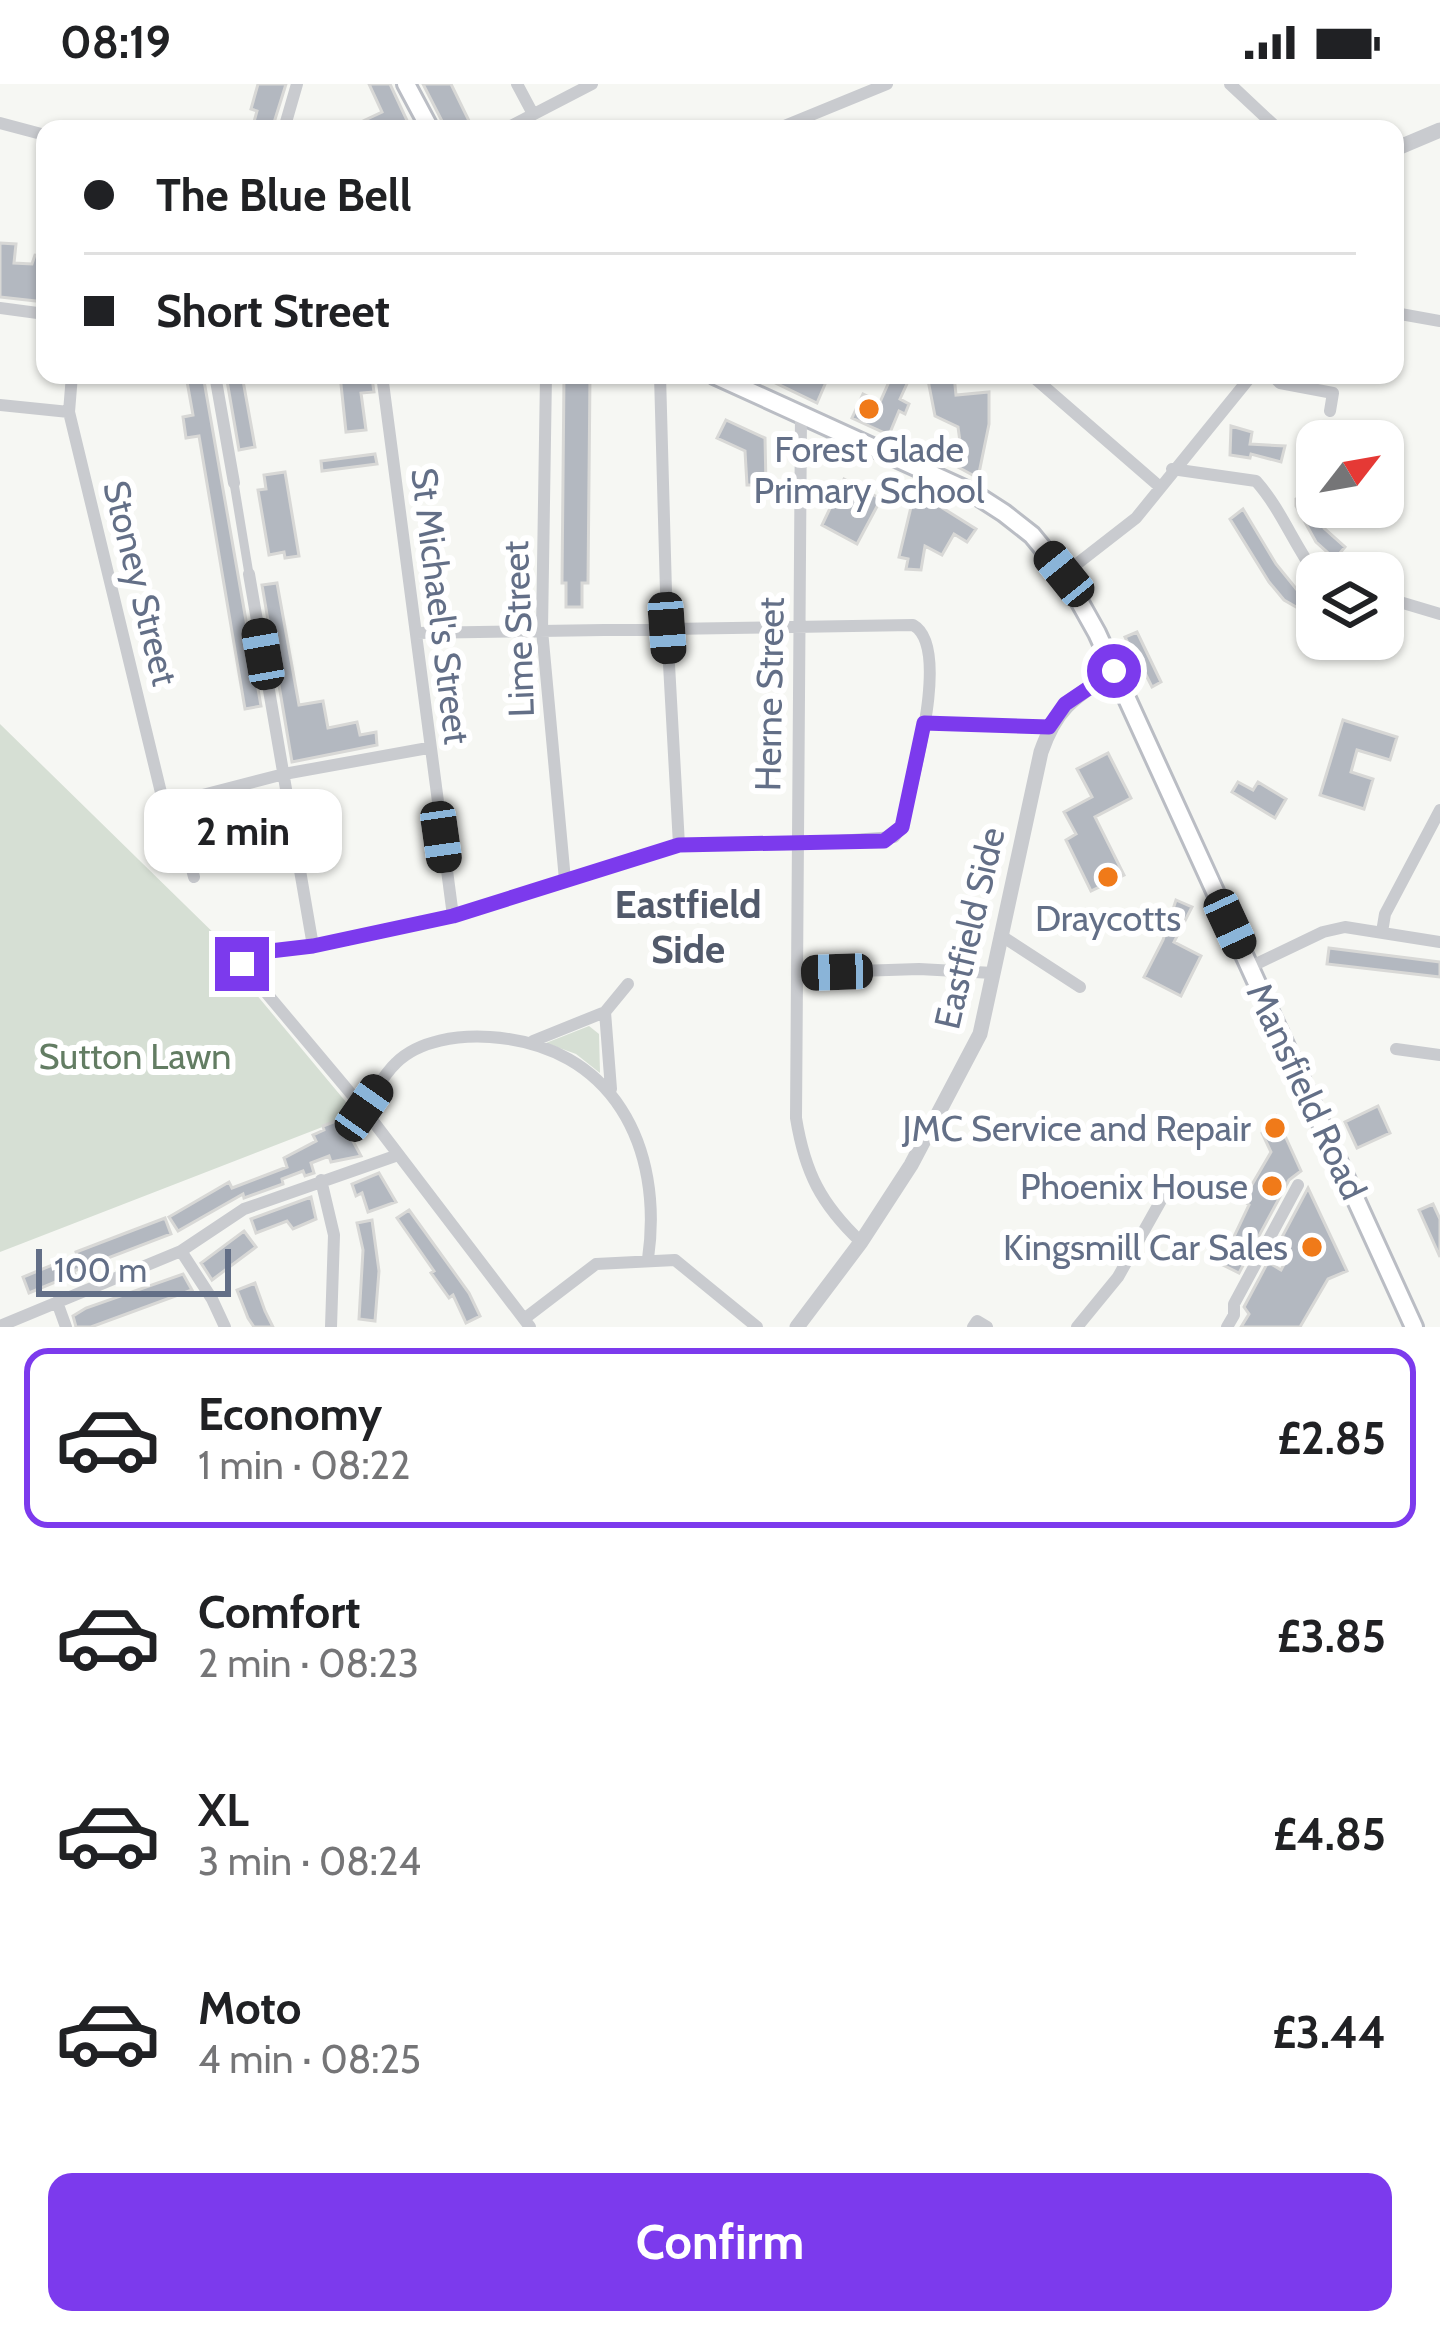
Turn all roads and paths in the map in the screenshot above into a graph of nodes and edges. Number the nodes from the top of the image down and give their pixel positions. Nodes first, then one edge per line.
1 (297, 84) edge
2 (406, 84) edge
3 (518, 84) edge
4 (592, 84) edge
5 (886, 84) edge
6 (1230, 84) edge
7 (532, 114) junction
8 (287, 120) edge
9 (425, 120) edge
10 (522, 120) edge
11 (799, 120) edge
12 (1268, 120) edge
13 (0, 123) edge
14 (1440, 130) edge
15 (36, 133) edge
16 (1404, 146) edge
17 (0, 308) edge
18 (36, 313) edge
19 (1404, 315) edge
20 (1440, 321) edge
21 (71, 384) edge
22 (216, 384) edge
23 (383, 384) edge
24 (546, 384) edge
25 (660, 384) edge
26 (734, 384) edge
27 (1041, 384) edge
28 (1235, 384) edge
29 (1244, 384) edge
30 (1290, 384) edge
31 (1240, 388) junction
32 (0, 406) edge
33 (1330, 411) dead end
34 (69, 412) junction
35 (801, 415) junction
36 (1172, 469) junction
37 (234, 483) joint
38 (1160, 487) junction
39 (1299, 552) edge
40 (249, 574) joint
41 (1064, 574) junction
42 (1404, 603) edge
43 (1440, 614) edge
44 (800, 625) junction
45 (667, 628) junction
46 (542, 630) junction
47 (416, 633) junction
48 (1114, 671) junction
49 (924, 723) junction
50 (1049, 727) junction
51 (428, 748) junction
52 (284, 774) junction
53 (169, 804) junction
54 (1440, 810) edge
55 (797, 844) junction
56 (679, 845) junction
57 (194, 877) dead end
58 (565, 880) junction
59 (453, 916) junction
60 (1382, 932) junction
61 (1000, 935) junction
62 (1440, 941) edge
63 (313, 946) junction
64 (1250, 967) junction
65 (796, 973) junction
66 (993, 973) junction
67 (628, 984) dead end
68 (1080, 987) dead end
69 (604, 1012) junction
70 (532, 1041) junction
71 (1396, 1049) dead end
72 (1440, 1055) edge
73 (611, 1090) junction
74 (364, 1108) junction
75 (398, 1155) junction
76 (321, 1180) junction
77 (1298, 1185) dead end
78 (1164, 1195) dead end
79 (861, 1242) junction
80 (181, 1251) junction
81 (648, 1259) junction
82 (57, 1302) junction
83 (527, 1323) edge
84 (0, 1326) edge
85 (66, 1327) edge
86 (225, 1327) edge
87 (331, 1327) edge
88 (757, 1327) edge
89 (797, 1327) edge
90 (973, 1327) edge
91 (986, 1327) edge
92 (1077, 1327) edge
93 (1227, 1327) edge
94 (1414, 1327) edge

1 - 8 street
2 - 9 main road
3 - 7 street
4 - 7 street
5 - 11 street
6 - 12 street
7 - 10 street
13 - 15 street
14 - 16 street
17 - 18 street
19 - 20 street
21 - 34 street, Stoney Street
22 - 37 street
23 - 47 street, St Michael's Street
24 - 46 street, Lime Street
25 - 45 street
26 - 35 main road, Mansfield Road
27 - 38 street
28 - 31 street
29 - 31 street
30 - 33 street
31 - 36 street
32 - 34 street
34 - 53 street, Stoney Street
35 - 41 main road, Mansfield Road
35 - 44 street, Herne Street
36 - 38 street
36 - 39 street
37 - 40 street
38 - 41 street
40 - 52 street
41 - 48 main road, Mansfield Road
42 - 43 street
44 - 45 street
44 - 49 street
44 - 55 street, Herne Street
45 - 46 street
45 - 56 street
46 - 47 street
46 - 58 street, Lime Street
47 - 51 street, St Michael's Street
48 - 50 street
48 - 64 main road, Mansfield Road
49 - 50 street
49 - 55 street
50 - 61 street, Eastfield Side
51 - 52 street
51 - 59 street, St Michael's Street
52 - 53 street
52 - 63 street
53 - 57 street, Stoney Street
54 - 60 street
55 - 56 street
55 - 65 street, Herne Street
56 - 58 street
58 - 59 street
59 - 63 street
60 - 62 street
60 - 64 street
61 - 66 street, Eastfield Side
61 - 68 street
63 - 74 street
64 - 94 main road, Mansfield Road
65 - 66 street
65 - 79 street, Herne Street
66 - 79 street, Eastfield Side
67 - 69 street
69 - 70 street
69 - 73 street
70 - 73 street
70 - 74 street
71 - 72 street
73 - 81 street
74 - 75 street
75 - 76 street
75 - 83 street
76 - 80 street
76 - 87 street
77 - 93 street
78 - 92 street
79 - 89 street, Eastfield Side
80 - 82 street
80 - 86 street
81 - 83 street
81 - 88 street
82 - 84 street
82 - 85 street
90 - 91 street

